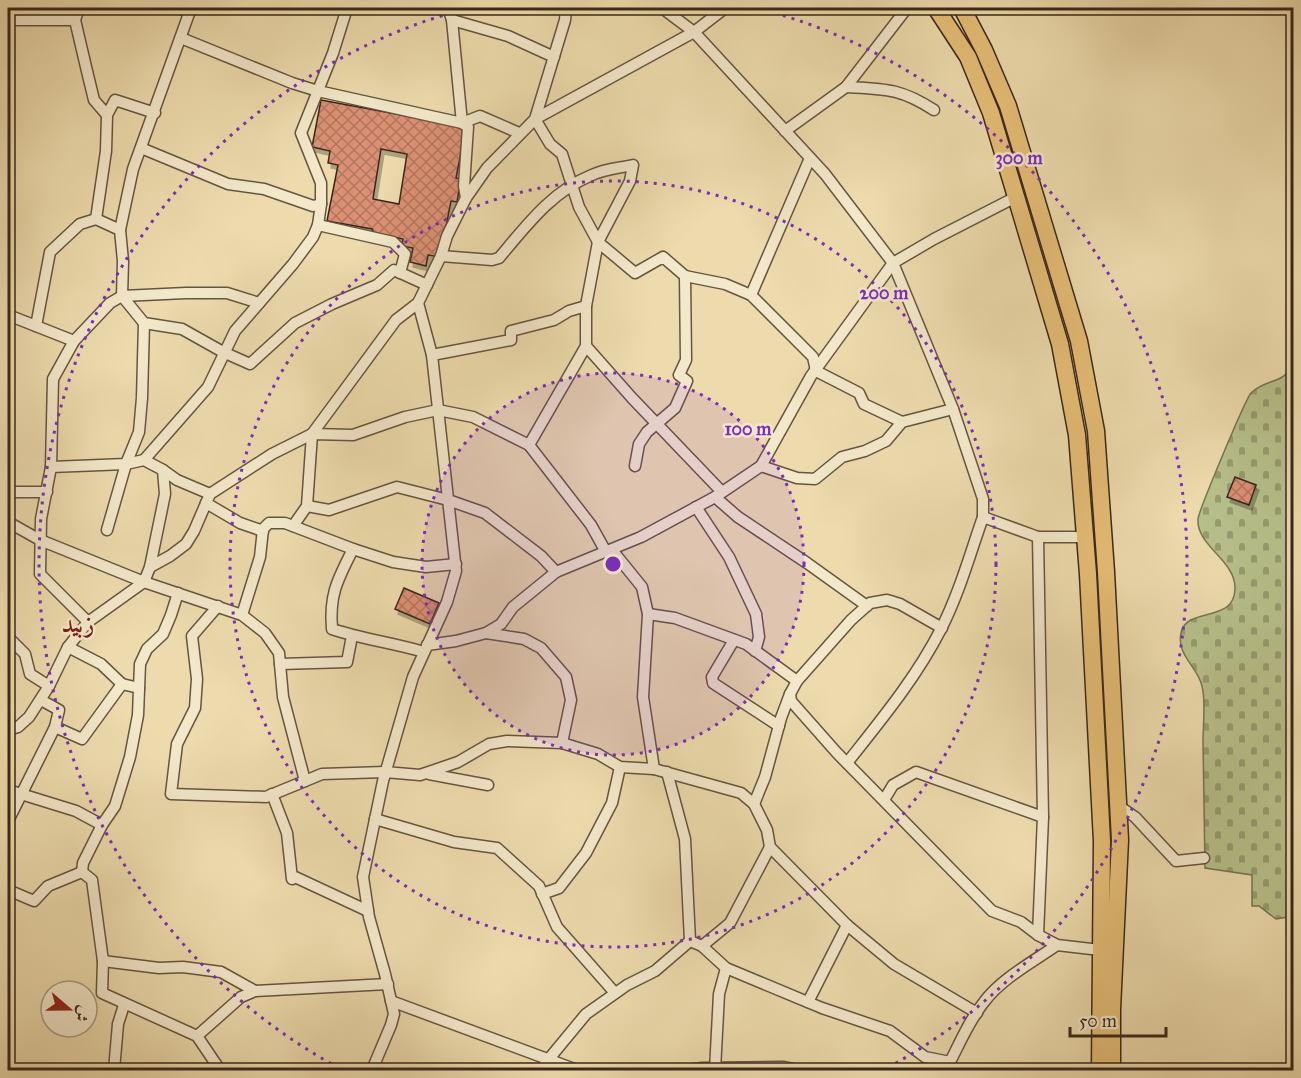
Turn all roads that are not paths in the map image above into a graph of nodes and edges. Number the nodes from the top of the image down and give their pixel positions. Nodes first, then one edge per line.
1 (79, 8) edge
2 (178, 8) edge
3 (347, 8) edge
4 (448, 8) edge
5 (566, 8) edge
6 (663, 8) edge
7 (725, 8) edge
8 (907, 8) edge
9 (936, 8) edge
10 (962, 8) edge
11 (190, 10) edge
12 (8, 20) edge
13 (75, 20) junction
14 (452, 20) junction
15 (694, 32) junction
16 (181, 38) junction
17 (554, 57) junction
18 (846, 87) junction
19 (318, 91) junction
20 (934, 110) dead end
21 (155, 112) junction
22 (107, 115) junction
23 (535, 119) junction
24 (462, 123) junction
25 (786, 131) junction
26 (519, 133) junction
27 (141, 148) junction
28 (810, 158) junction
29 (573, 184) junction
30 (1016, 197) junction
31 (466, 198) junction
32 (321, 204) junction
33 (96, 219) junction
34 (318, 225) junction
35 (120, 231) junction
36 (598, 242) junction
37 (441, 256) junction
38 (893, 263) junction
39 (400, 273) junction
40 (685, 276) junction
41 (427, 285) junction
42 (751, 295) junction
43 (122, 296) junction
44 (259, 303) junction
45 (418, 303) junction
46 (586, 306) junction
47 (8, 315) edge
48 (144, 323) junction
49 (36, 326) junction
50 (74, 341) junction
51 (586, 346) junction
52 (223, 352) junction
53 (432, 355) junction
54 (816, 370) junction
55 (953, 409) junction
56 (438, 410) junction
57 (902, 422) junction
58 (657, 424) junction
59 (312, 434) junction
60 (529, 445) junction
61 (144, 460) junction
62 (126, 464) junction
63 (635, 466) dead end
64 (761, 466) junction
65 (51, 467) junction
66 (162, 470) junction
67 (8, 492) edge
68 (47, 492) junction
69 (718, 494) junction
70 (208, 499) junction
71 (448, 500) junction
72 (307, 506) junction
73 (696, 507) junction
74 (982, 517) junction
75 (8, 522) edge
76 (293, 526) junction
77 (107, 530) dead end
78 (263, 531) junction
79 (1038, 537) junction
80 (1085, 537) junction
81 (40, 540) junction
82 (352, 549) junction
83 (609, 551) junction
84 (456, 564) junction
85 (150, 567) junction
86 (556, 573) junction
87 (144, 582) junction
88 (178, 593) junction
89 (218, 606) junction
90 (867, 606) junction
91 (648, 614) junction
92 (242, 615) junction
93 (88, 622) junction
94 (942, 628) junction
95 (486, 633) junction
96 (352, 636) junction
97 (8, 637) edge
98 (734, 640) junction
99 (68, 647) junction
100 (425, 648) junction
101 (755, 651) junction
102 (280, 664) junction
103 (797, 681) junction
104 (122, 684) junction
105 (49, 686) junction
106 (139, 688) junction
107 (790, 694) junction
108 (41, 700) junction
109 (779, 726) junction
110 (55, 727) junction
111 (8, 730) edge
112 (562, 743) junction
113 (847, 763) junction
114 (620, 767) junction
115 (654, 769) junction
116 (386, 772) junction
117 (667, 772) junction
118 (425, 773) junction
119 (305, 781) junction
120 (488, 785) dead end
121 (8, 790) edge
122 (272, 794) junction
123 (22, 795) junction
124 (884, 800) junction
125 (754, 804) junction
126 (1119, 806) junction
127 (1043, 817) junction
128 (375, 819) junction
129 (8, 821) edge
130 (102, 825) junction
131 (770, 848) junction
132 (1204, 858) dead end
133 (82, 872) junction
134 (8, 890) edge
135 (542, 894) junction
136 (368, 911) junction
137 (847, 925) junction
138 (1038, 935) junction
139 (690, 941) junction
140 (1057, 945) junction
141 (702, 946) junction
142 (1100, 950) junction
143 (103, 961) junction
144 (726, 968) junction
145 (388, 984) junction
146 (255, 991) junction
147 (615, 993) junction
148 (391, 1001) junction
149 (808, 1002) junction
150 (124, 1005) junction
151 (977, 1013) junction
152 (197, 1036) junction
153 (548, 1060) junction
154 (948, 1066) edge
155 (715, 1069) edge
156 (114, 1071) edge
157 (220, 1071) edge
158 (372, 1071) edge
159 (542, 1071) edge
160 (578, 1071) edge
161 (688, 1071) edge
162 (798, 1071) edge
163 (1100, 1071) edge
164 (1112, 1071) edge

1 - 13 street
2 - 11 street
3 - 19 street
4 - 14 street
5 - 17 street
6 - 15 street
7 - 15 street
8 - 18 street
9 - 30 main road
10 - 126 main road
11 - 16 street
12 - 13 street
13 - 22 street
14 - 17 street
14 - 24 street
15 - 23 street
15 - 25 street
16 - 19 street
16 - 21 street
17 - 23 street
18 - 20 street
18 - 25 street
19 - 24 street
19 - 32 street
21 - 22 street
21 - 27 street
22 - 33 street
23 - 26 street
23 - 29 street
24 - 26 street
24 - 31 street
25 - 28 street
26 - 31 street
27 - 32 street
27 - 35 street
28 - 38 street
28 - 42 street
29 - 36 street
29 - 36 street
29 - 37 street
30 - 38 street
30 - 80 main road
31 - 37 street
32 - 34 street
33 - 35 street
33 - 49 street
34 - 39 street
34 - 44 street
35 - 43 street
36 - 40 street
36 - 46 street
37 - 41 street
38 - 54 street
38 - 55 street
39 - 41 street
39 - 52 street
40 - 42 street
40 - 58 street
41 - 45 street
42 - 54 street
43 - 44 street
43 - 48 street
43 - 50 street
44 - 52 street
45 - 53 street
45 - 59 street
46 - 51 street
46 - 53 street
47 - 49 street
48 - 52 street
48 - 62 street
49 - 50 street
50 - 65 street
51 - 58 street
51 - 60 street
52 - 61 street
53 - 56 street
54 - 57 street
54 - 64 street
55 - 57 street
55 - 74 street
56 - 59 street
56 - 60 street
56 - 71 street
57 - 64 street
58 - 63 street
58 - 69 street
59 - 70 street
59 - 72 street
60 - 83 street
61 - 62 street
61 - 66 street
62 - 65 street
62 - 77 street
64 - 69 street
65 - 68 street
66 - 70 street
66 - 85 street
67 - 68 street
68 - 81 street
69 - 73 street
69 - 90 street
70 - 78 street
70 - 85 street
71 - 72 street
71 - 84 street
71 - 86 street
72 - 76 street
73 - 83 street
73 - 101 street
74 - 79 street
74 - 94 street
75 - 81 street
76 - 78 street
76 - 82 street
78 - 92 street
79 - 80 street
79 - 127 street
80 - 142 main road
81 - 87 street
81 - 93 street
82 - 84 street
82 - 96 street
83 - 86 street
83 - 91 street
84 - 100 street
85 - 87 street
86 - 95 street
87 - 88 street
87 - 93 street
88 - 89 street
88 - 106 street
89 - 92 street
89 - 122 street
90 - 94 street
90 - 103 street
91 - 98 street
91 - 115 street
92 - 102 street
93 - 99 street
94 - 113 street
95 - 100 street
95 - 112 street
96 - 100 street
96 - 102 street
97 - 105 street
98 - 101 street
98 - 109 street
99 - 104 street
99 - 105 street
100 - 116 street
101 - 103 street
102 - 119 street
103 - 107 street
104 - 106 street
104 - 110 street
105 - 108 street
106 - 130 street
107 - 109 street
107 - 113 street
108 - 110 street
108 - 111 street
109 - 125 street
110 - 123 street
112 - 114 street
112 - 118 street
113 - 124 street
114 - 115 street
114 - 135 street
115 - 117 street
116 - 118 street
116 - 119 street
116 - 128 street
117 - 125 street
117 - 139 street
118 - 120 street
119 - 122 street
121 - 123 street
122 - 136 street
123 - 129 street
123 - 130 street
124 - 127 street
124 - 138 street
125 - 131 street
126 - 132 street
126 - 164 main road
127 - 138 street
128 - 135 street
128 - 136 street
130 - 133 street
131 - 137 street
131 - 141 street
133 - 134 street
133 - 143 street
135 - 147 street
136 - 145 street
137 - 149 street
137 - 151 street
138 - 140 street
139 - 141 street
139 - 147 street
140 - 142 street
140 - 151 street
141 - 144 street
142 - 163 main road
143 - 146 street
143 - 150 street
144 - 149 street
144 - 155 street
145 - 146 street
145 - 148 street
146 - 152 street
147 - 153 street
148 - 153 street
148 - 158 street
149 - 154 street
150 - 152 street
150 - 156 street
151 - 154 street
152 - 157 street
153 - 159 street
153 - 160 street
155 - 161 street
155 - 162 street

